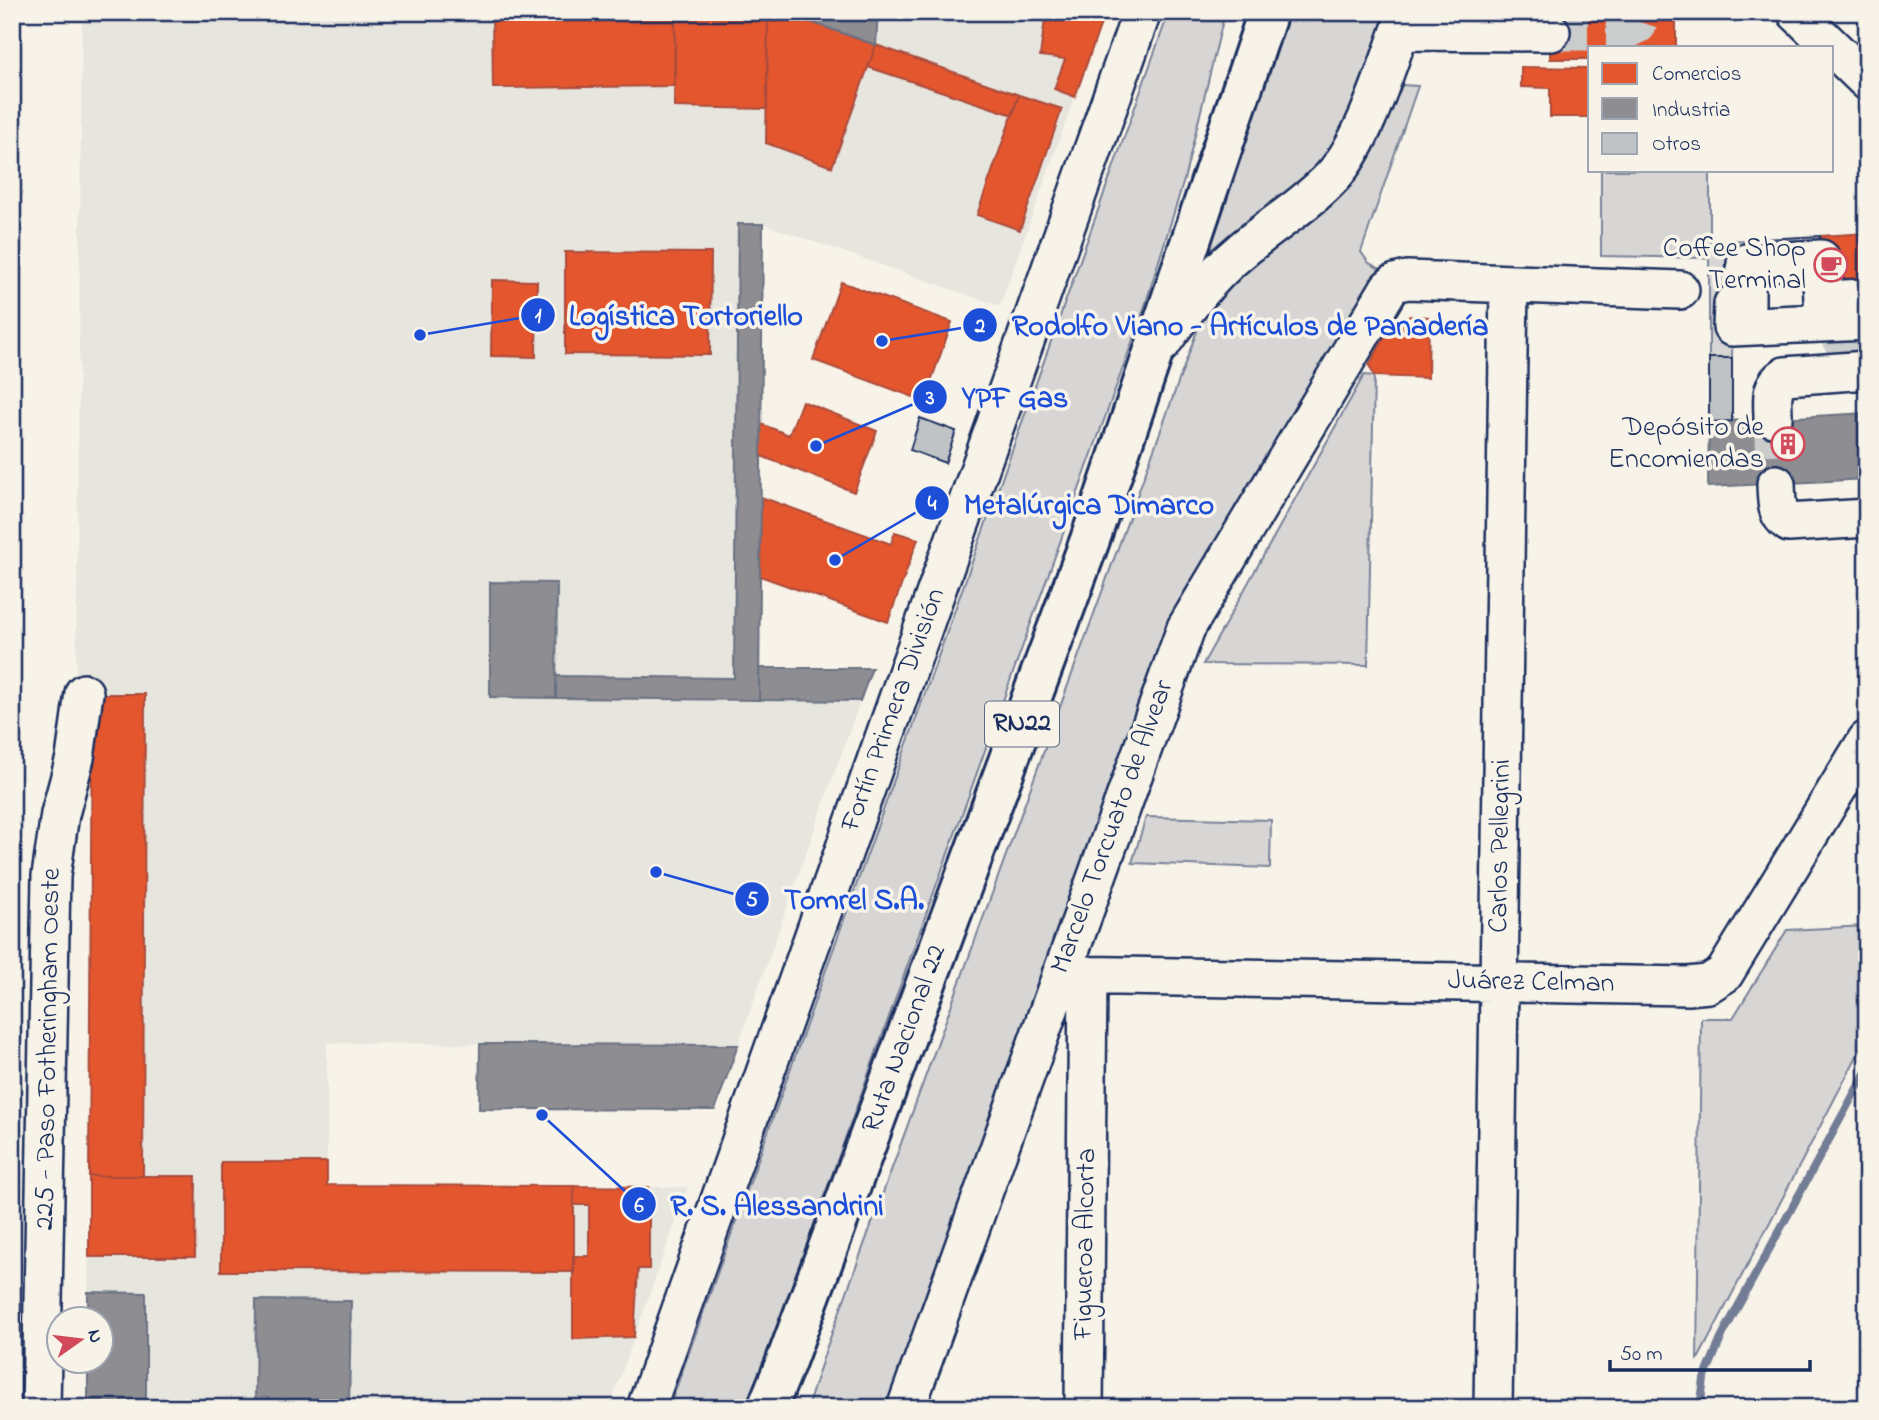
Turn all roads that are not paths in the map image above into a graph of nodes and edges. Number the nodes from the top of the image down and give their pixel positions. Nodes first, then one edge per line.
1 (1142, 12) edge
2 (1255, 12) edge
3 (1268, 12) edge
4 (1796, 12) edge
5 (1404, 22) edge
6 (1550, 32) tunnel mouth
7 (1831, 46) edge
8 (1834, 49) edge
9 (1244, 78) junction
10 (1867, 81) edge
11 (1509, 284) junction
12 (1680, 290) dead end
13 (1867, 298) edge
14 (1867, 321) edge
15 (1791, 325) junction
16 (1154, 353) junction
17 (1831, 372) edge
18 (1773, 418) tunnel mouth
19 (1776, 484) tunnel mouth
20 (1867, 518) edge
21 (84, 693) dead end
22 (1867, 740) edge
23 (1074, 975) junction
24 (1499, 982) junction
25 (1028, 1066) junction
26 (1087, 1081) junction
27 (785, 1364) junction
28 (41, 1408) edge
29 (646, 1408) edge
30 (767, 1408) edge
31 (775, 1408) edge
32 (906, 1408) edge
33 (1084, 1408) edge
34 (1493, 1408) edge

1 - 29 street, Fortín Primera División
2 - 9 highway, Ruta Nacional 22 / RN22
3 - 9 highway, Ruta Nacional 22 / RN22
4 - 7 street
5 - 6 street
5 - 16 street
8 - 10 street
9 - 16 highway, Ruta Nacional 22 / RN22
11 - 12 street
11 - 23 street, Marcelo Torcuato de Alvear
11 - 24 street, Carlos Pellegrini
13 - 15 street
14 - 15 street
15 - 17 street
16 - 27 highway, Ruta Nacional 22 / RN22
17 - 18 street
19 - 20 street
21 - 28 street, 225 - Paso Fotheringham Oeste
22 - 24 street, Juárez Celman
23 - 24 street, Juárez Celman
23 - 25 street, Marcelo Torcuato de Alvear
23 - 26 street, Figueroa Alcorta
24 - 34 street, Carlos Pellegrini
25 - 26 street
25 - 32 street, Marcelo Torcuato de Alvear
26 - 33 street, Figueroa Alcorta
27 - 30 highway, Ruta Nacional 22 / RN22
27 - 31 highway, Ruta Nacional 22 / RN22

